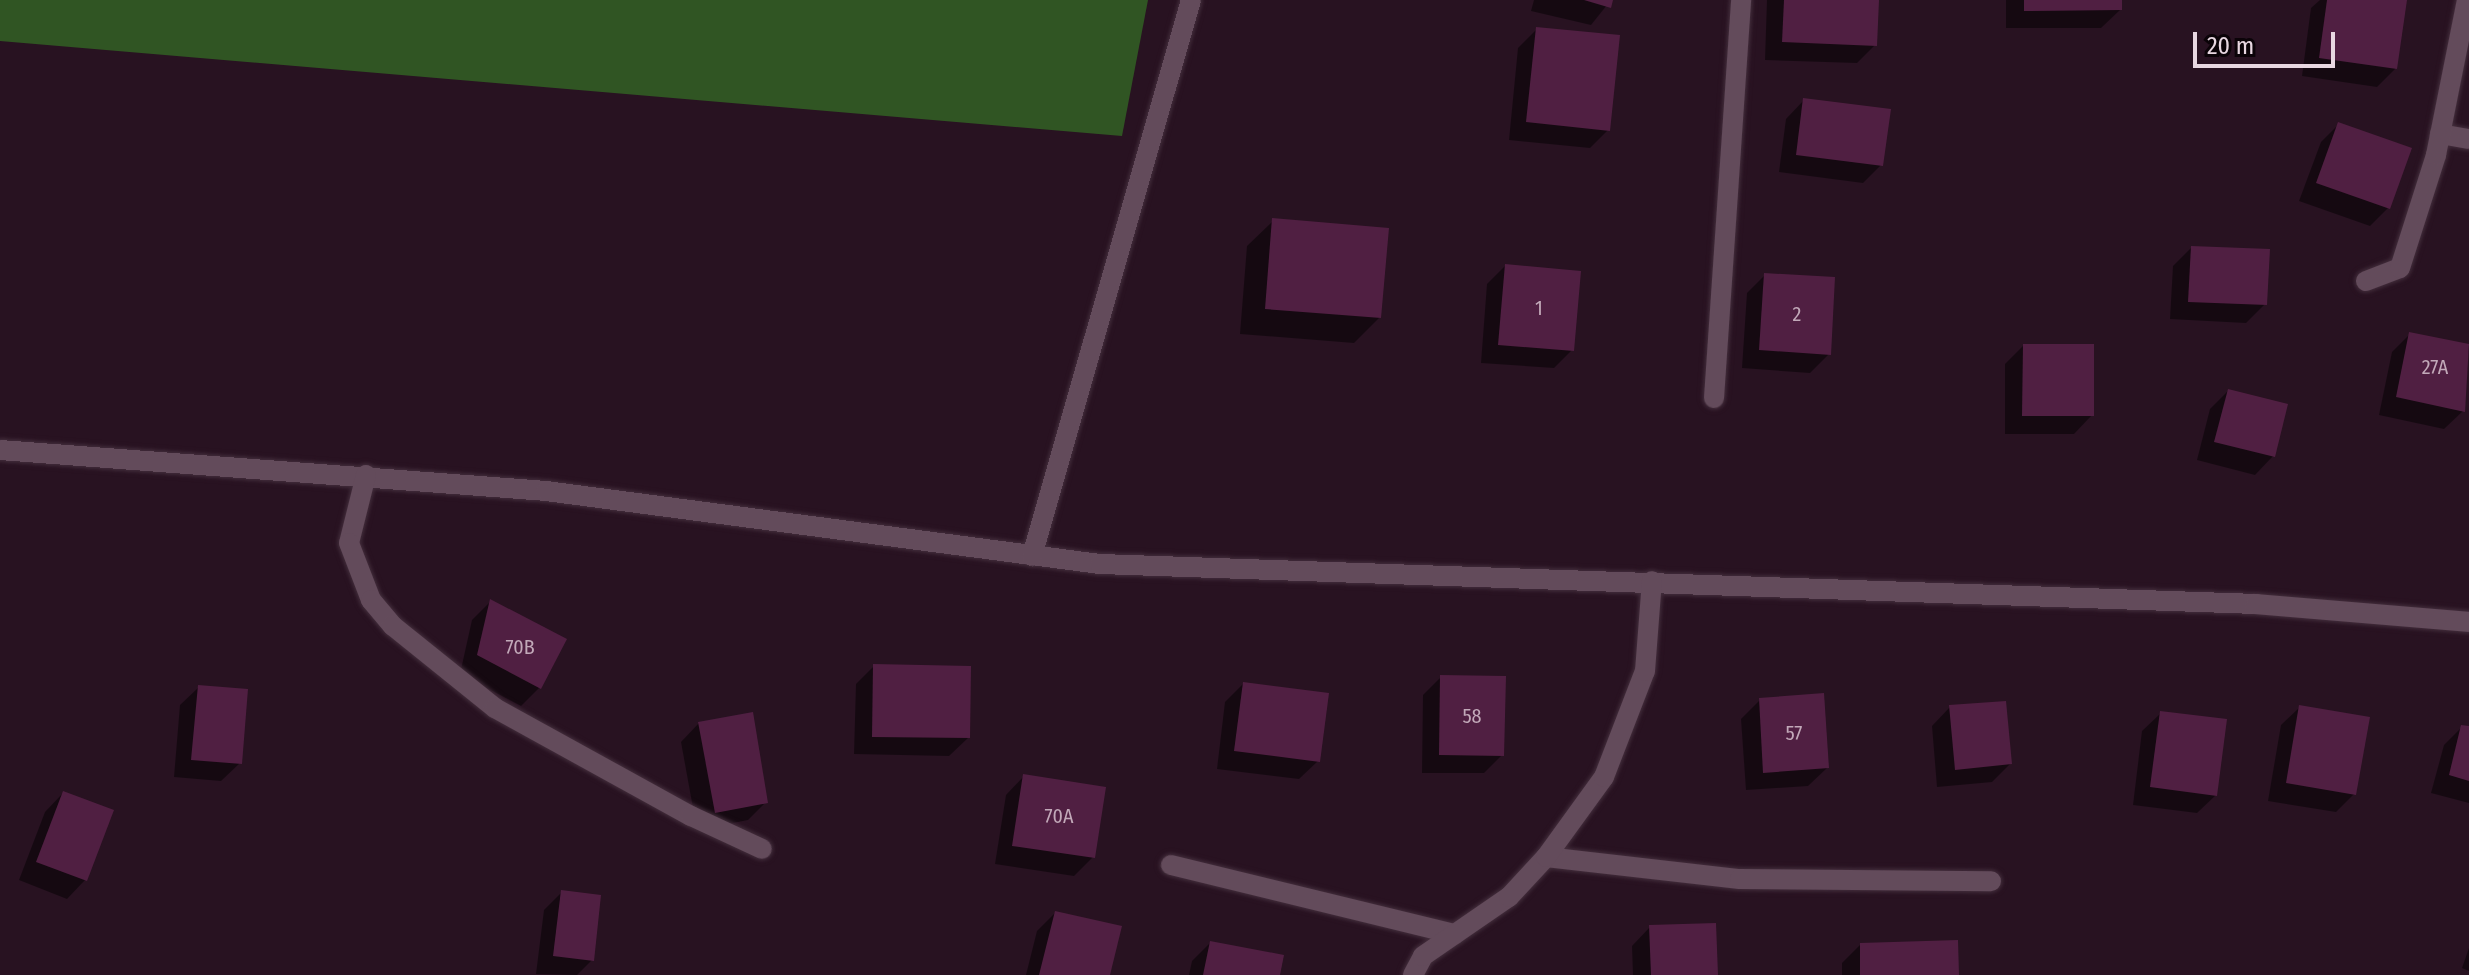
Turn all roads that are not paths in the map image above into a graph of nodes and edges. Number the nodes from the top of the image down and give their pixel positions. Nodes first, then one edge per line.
1 (1191, 0) edge
2 (1741, 0) edge
3 (2467, 0) edge
4 (2440, 134) junction
5 (2469, 139) edge
6 (2366, 281) dead end
7 (1714, 398) dead end
8 (0, 450) edge
9 (366, 475) junction
10 (1032, 556) junction
11 (1652, 581) junction
12 (2469, 622) edge
13 (762, 849) dead end
14 (1546, 857) junction
15 (1171, 865) dead end
16 (1991, 881) dead end
17 (1455, 934) junction
18 (1413, 975) edge

1 - 10 street
2 - 7 street
3 - 4 street
4 - 5 street
4 - 6 street
8 - 9 street
9 - 10 street
9 - 13 street
10 - 11 street
11 - 12 street
11 - 14 street
14 - 16 street
14 - 17 street
15 - 17 street
17 - 18 street

